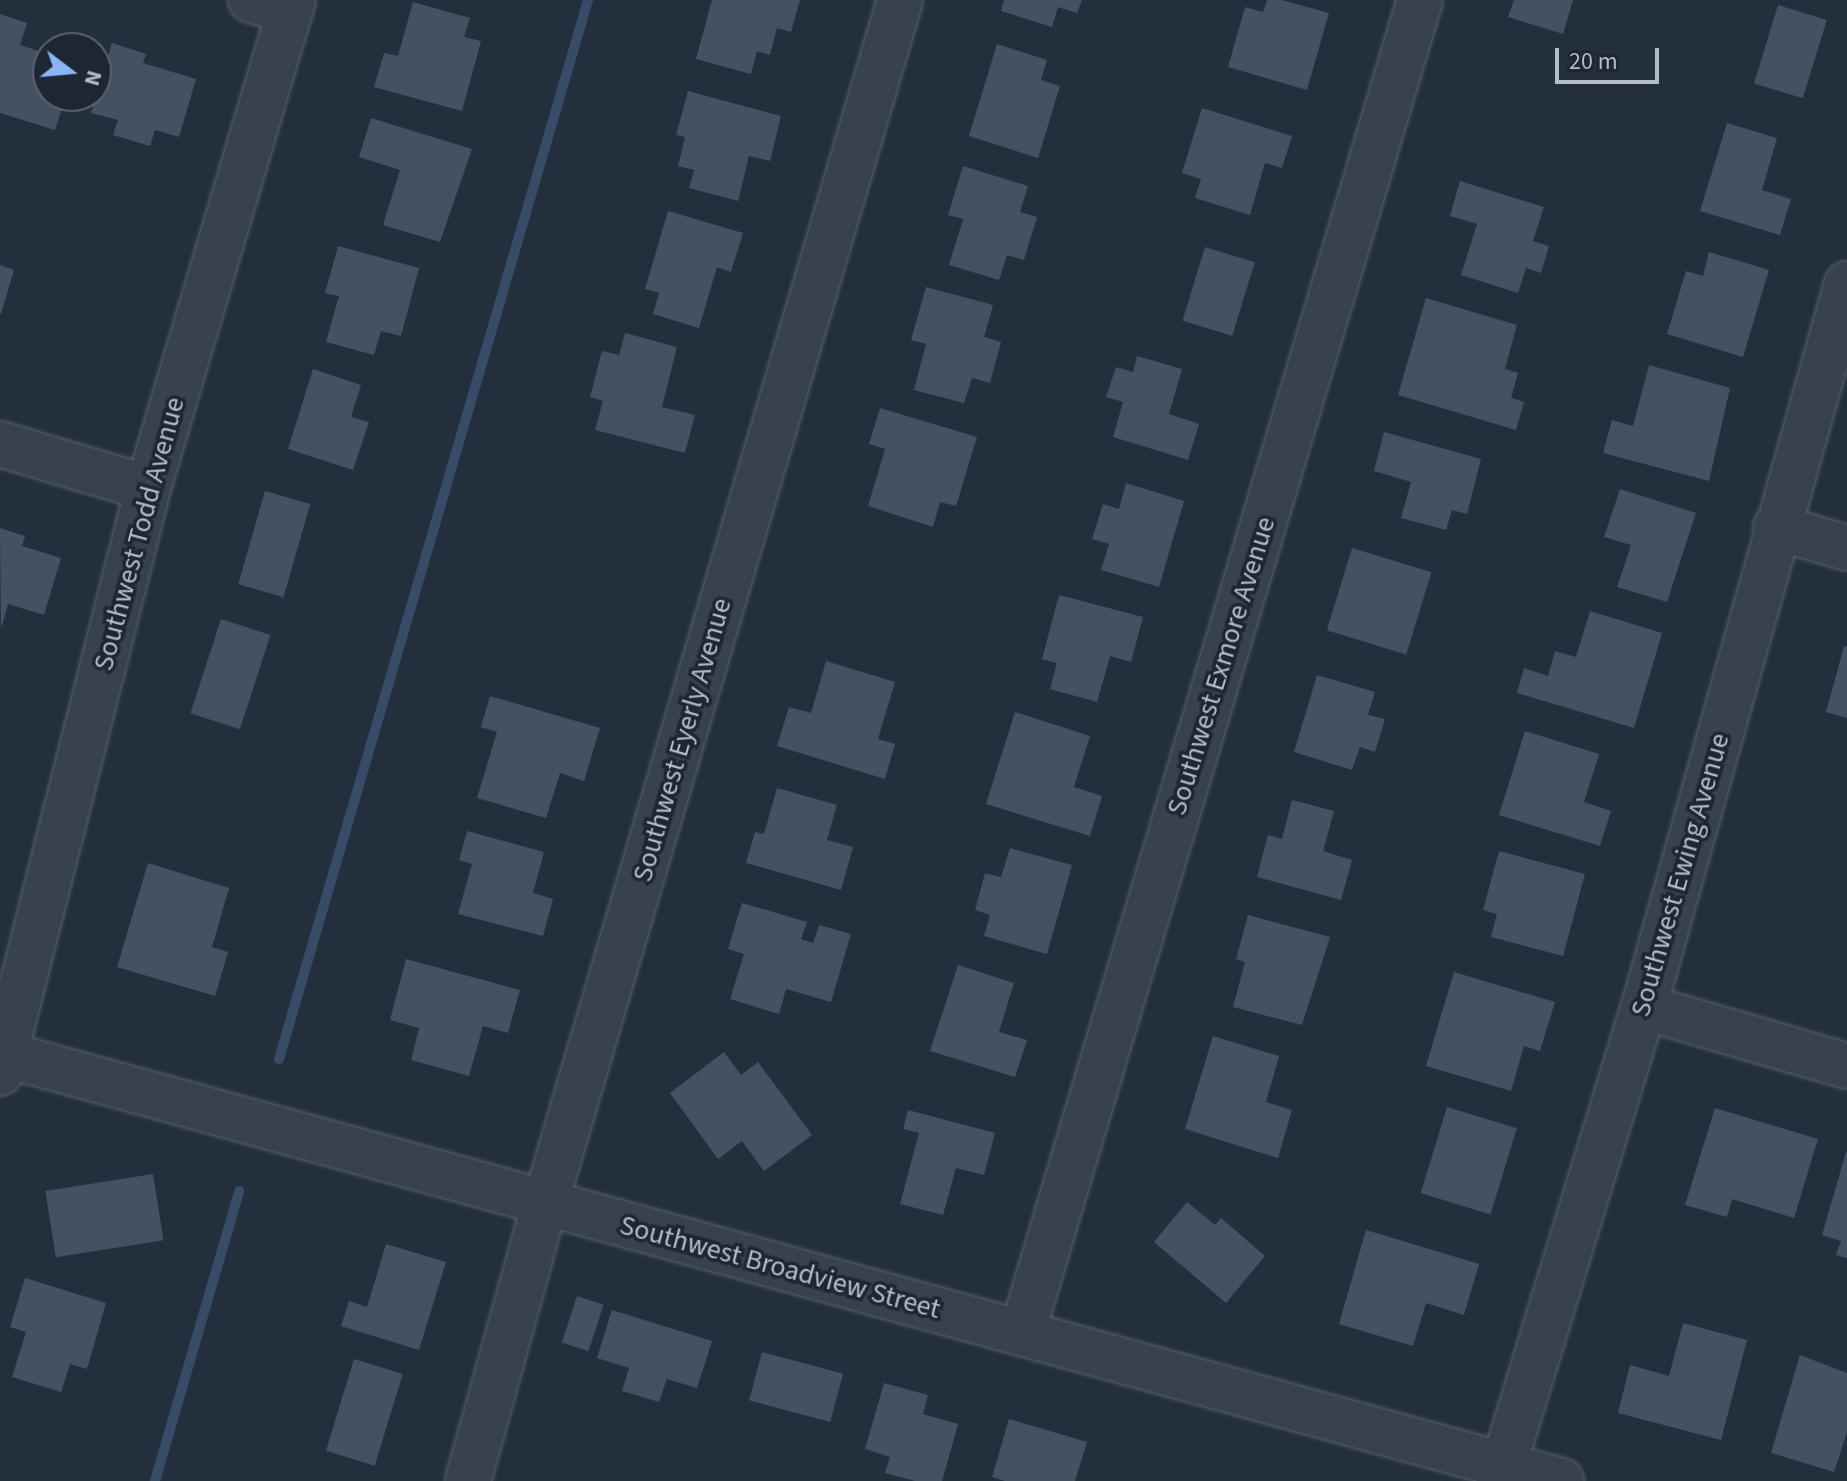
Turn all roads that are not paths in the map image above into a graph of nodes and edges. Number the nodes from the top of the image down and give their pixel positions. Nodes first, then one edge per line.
1 (900, 0) edge
2 (1420, 0) edge
3 (278, 4) edge
4 (1847, 284) edge
5 (0, 444) edge
6 (148, 488) junction
7 (1776, 527) junction
8 (1847, 548) edge
9 (1644, 1007) junction
10 (2, 1060) edge
11 (1847, 1066) edge
12 (545, 1204) junction
13 (1022, 1333) junction
14 (1504, 1464) junction
15 (468, 1481) edge
16 (1561, 1481) edge

1 - 12 street, Southwest Eyerly Avenue
2 - 13 street, Southwest Exmore Avenue
3 - 6 street, Southwest Todd Avenue
4 - 7 street, Southwest Ewing Avenue
5 - 6 street
6 - 10 street, Southwest Todd Avenue
7 - 8 street
7 - 9 street, Southwest Ewing Avenue
9 - 11 street
9 - 14 street, Southwest Ewing Avenue
10 - 12 street, Southwest Broadview Street
12 - 13 street, Southwest Broadview Street
12 - 15 street, Southwest Eyerly Avenue
13 - 14 street, Southwest Broadview Street
14 - 16 street, Southwest Broadview Street

